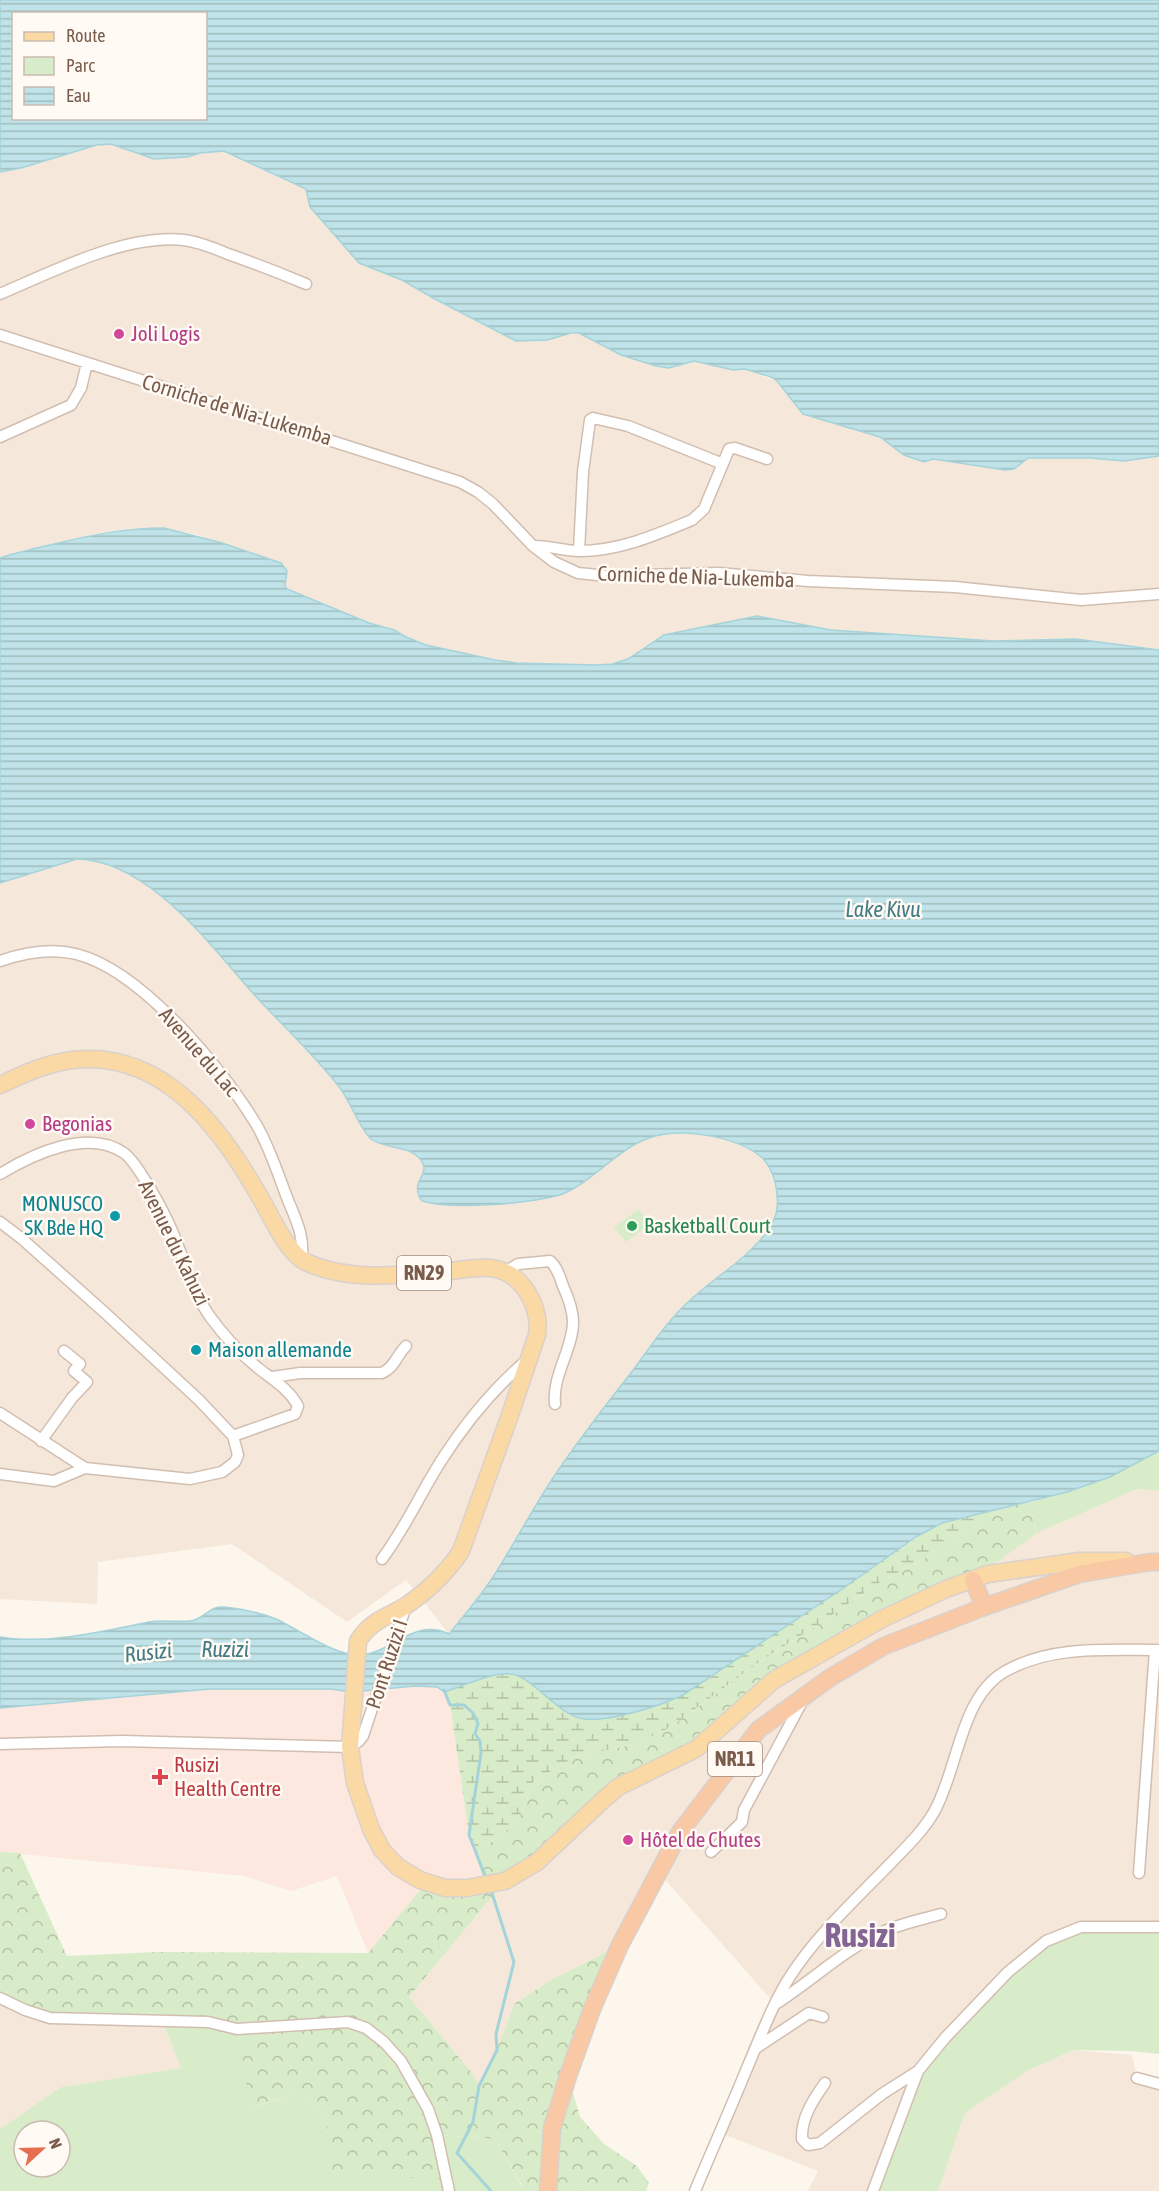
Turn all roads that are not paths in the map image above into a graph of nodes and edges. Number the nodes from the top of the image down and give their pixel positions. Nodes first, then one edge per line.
1 (306, 284) dead end
2 (0, 294) edge
3 (0, 335) edge
4 (87, 363) junction
5 (0, 437) edge
6 (767, 459) dead end
7 (723, 464) junction
8 (532, 546) junction
9 (579, 551) junction
10 (1159, 594) edge
11 (0, 962) edge
12 (0, 1085) edge
13 (0, 1174) edge
14 (0, 1222) edge
15 (302, 1261) junction
16 (505, 1272) junction
17 (406, 1346) dead end
18 (64, 1351) dead end
19 (530, 1358) junction
20 (273, 1377) junction
21 (555, 1404) dead end
22 (0, 1413) edge
23 (233, 1436) junction
24 (41, 1441) junction
25 (85, 1468) junction
26 (0, 1474) edge
27 (382, 1559) dead end
28 (1155, 1562) edge
29 (973, 1580) junction
30 (406, 1606) junction
31 (984, 1607) junction
32 (1157, 1650) edge
33 (806, 1694) junction
34 (0, 1744) edge
35 (350, 1747) junction
36 (711, 1852) dead end
37 (1139, 1872) dead end
38 (941, 1914) dead end
39 (1158, 1928) edge
40 (0, 1998) edge
41 (775, 2004) junction
42 (823, 2017) dead end
43 (756, 2048) junction
44 (918, 2071) junction
45 (1137, 2078) dead end
46 (825, 2083) dead end
47 (1159, 2084) edge
48 (449, 2191) edge
49 (548, 2191) edge
50 (695, 2191) edge
51 (873, 2191) edge

1 - 2 street
3 - 4 street, Corniche de Nia-Lukemba
4 - 5 street
4 - 8 street, Corniche de Nia-Lukemba
6 - 7 street
7 - 9 street
7 - 9 street
8 - 9 street
8 - 10 street, Corniche de Nia-Lukemba
11 - 15 street, Avenue du Lac
12 - 15 main road
13 - 20 street, Avenue du Kahuzi
14 - 23 street
15 - 16 main road, RN29
16 - 19 main road
16 - 21 street
17 - 20 street
18 - 24 street
19 - 27 street
19 - 30 main road
20 - 23 street, Avenue du Kahuzi
22 - 24 street
23 - 25 street
24 - 25 street
25 - 26 street
28 - 29 main road
28 - 31 highway, NR11
29 - 31 highway
29 - 35 main road
30 - 35 street, Pont Ruzizi I
30 - 35 main road
31 - 33 highway, NR11
32 - 37 street
32 - 41 street
33 - 36 street
33 - 49 highway, NR11
34 - 35 street
38 - 41 street
39 - 44 street
40 - 48 street
41 - 43 street
42 - 43 street
43 - 50 street
44 - 46 street
44 - 51 street
45 - 47 street

